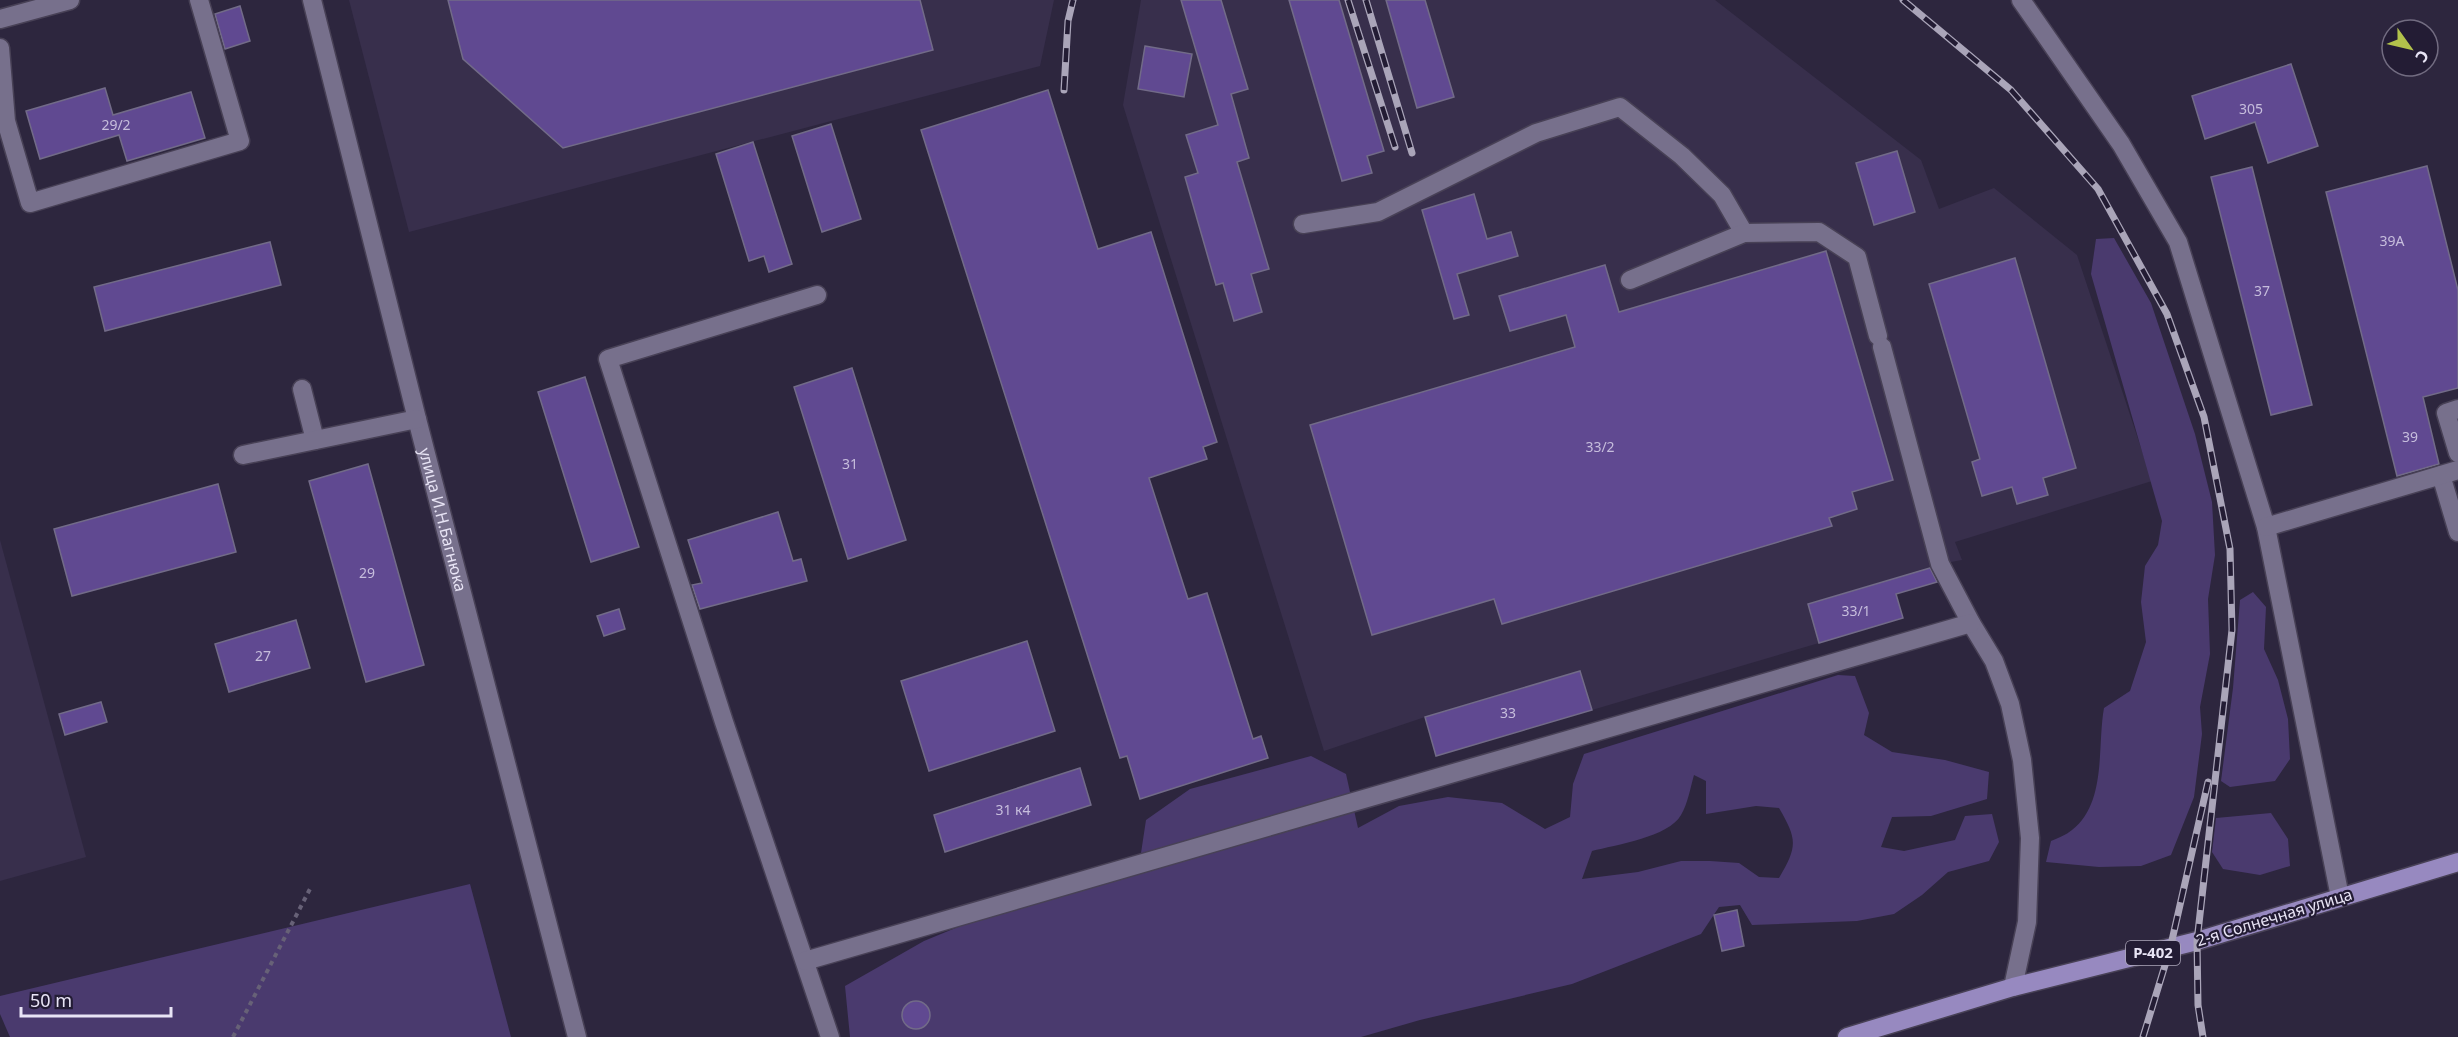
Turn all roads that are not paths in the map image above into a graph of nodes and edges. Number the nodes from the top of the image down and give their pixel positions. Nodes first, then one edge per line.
1 (70, 0) edge
2 (199, 0) edge
3 (312, 0) edge
4 (2021, 0) edge
5 (0, 19) edge
6 (0, 48) edge
7 (1304, 224) dead end
8 (1744, 233) junction
9 (1630, 280) dead end
10 (817, 296) dead end
11 (302, 389) dead end
12 (2458, 410) edge
13 (417, 418) junction
14 (315, 440) junction
15 (2458, 453) edge
16 (243, 455) dead end
17 (2450, 472) edge
18 (2266, 527) junction
19 (2458, 532) edge
20 (1971, 623) junction
21 (2458, 862) edge
22 (2340, 897) junction
23 (805, 961) junction
24 (2013, 987) junction
25 (577, 1037) edge
26 (830, 1037) edge
27 (1847, 1037) edge

1 - 5 street
2 - 6 street
3 - 13 street, улица И.Н.Багнюка
4 - 18 street
7 - 8 street
8 - 9 street
8 - 20 street
10 - 23 street
11 - 14 street
12 - 15 street
13 - 14 street
13 - 25 street, улица И.Н.Багнюка
14 - 16 street
17 - 18 street
17 - 19 street
18 - 22 street
20 - 23 street
20 - 24 street
21 - 22 main road, 2-я Солнечная улица / Р-402
22 - 24 main road, 2-я Солнечная улица / Р-402
23 - 26 street
24 - 27 main road, 2-я Солнечная улица / Р-402

